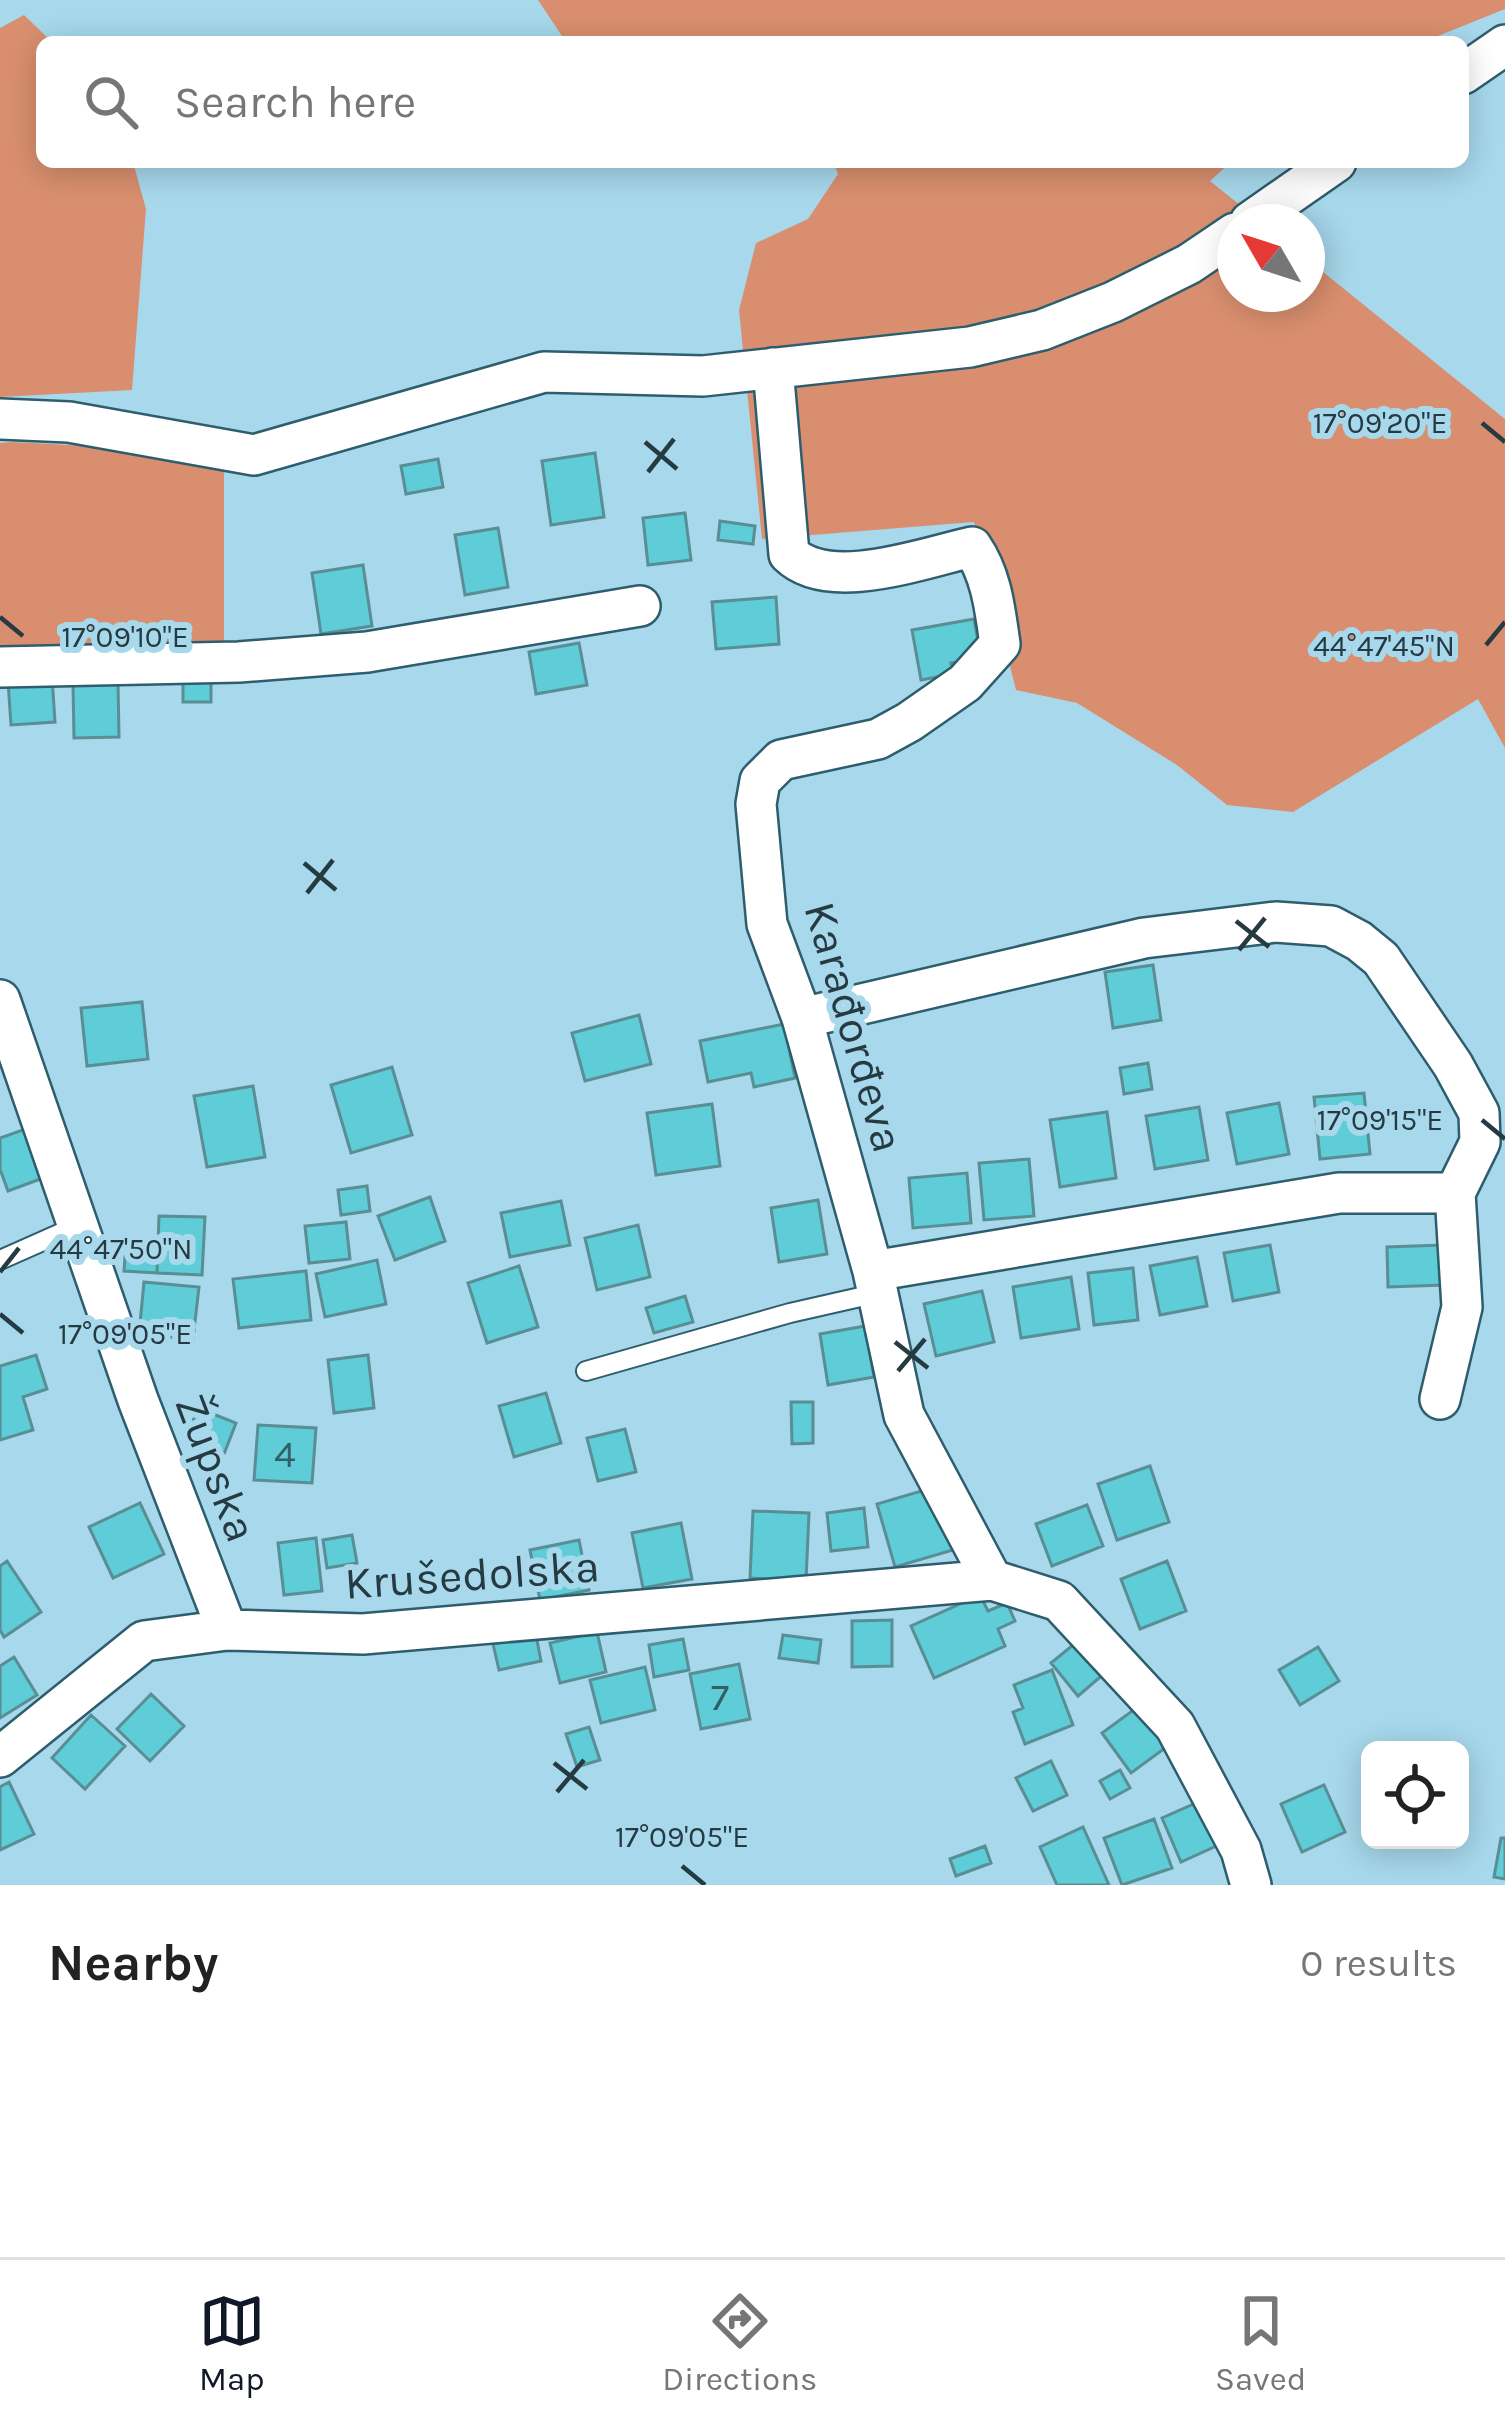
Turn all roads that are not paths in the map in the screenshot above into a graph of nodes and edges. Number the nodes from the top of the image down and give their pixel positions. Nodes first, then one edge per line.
1 (1505, 45) edge
2 (1469, 70) edge
3 (1327, 168) edge
4 (1276, 204) edge
5 (1217, 245) edge
6 (773, 368) junction
7 (0, 418) edge
8 (640, 607) dead end
9 (0, 667) edge
10 (0, 1000) edge
11 (802, 1018) junction
12 (1455, 1193) junction
13 (79, 1225) junction
14 (0, 1261) edge
15 (876, 1282) junction
16 (586, 1371) dead end
17 (1440, 1399) dead end
18 (992, 1580) junction
19 (227, 1630) junction
20 (0, 1757) edge
21 (1238, 1882) edge

1 - 2 street
3 - 4 street
5 - 6 street
6 - 7 street
6 - 11 street, Karađorđeva
8 - 9 street
10 - 13 street, Župska
11 - 12 street
11 - 15 street, Karađorđeva
12 - 15 street
12 - 17 street
13 - 14 lane
13 - 19 street, Župska
15 - 16 lane
15 - 18 street, Karađorđeva
18 - 19 street, Krušedolska
18 - 21 street
19 - 20 street, Krušedolska

